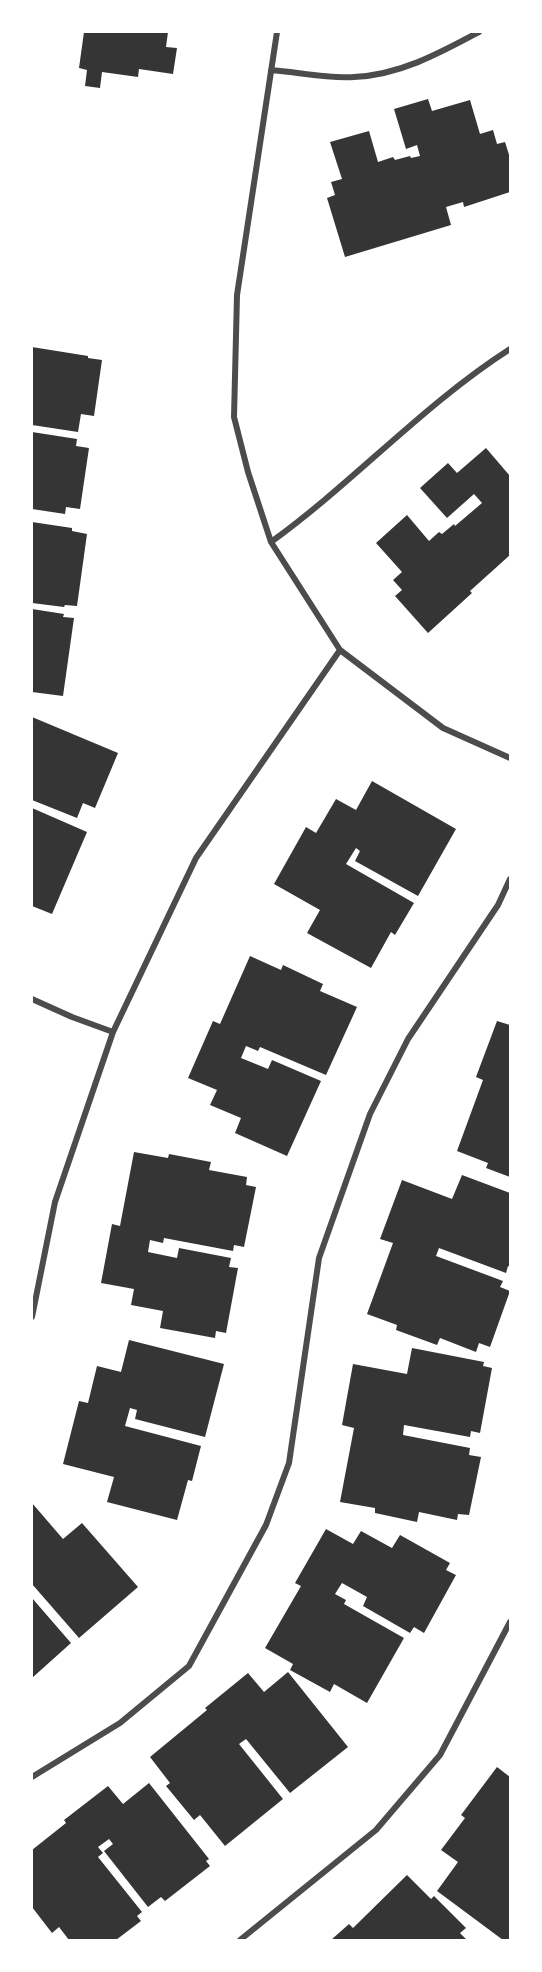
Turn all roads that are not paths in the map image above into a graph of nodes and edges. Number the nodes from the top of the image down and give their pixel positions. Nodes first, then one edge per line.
1 (277, 32) edge
2 (479, 32) edge
3 (271, 70) junction
4 (510, 349) edge
5 (271, 542) junction
6 (340, 650) junction
7 (510, 758) edge
8 (510, 879) edge
9 (32, 999) edge
10 (113, 1032) junction
11 (32, 1317) edge
12 (510, 1622) edge
13 (32, 1777) edge
14 (240, 1941) edge

1 - 3 street
2 - 3 street
3 - 5 street
4 - 5 street
5 - 6 street
6 - 7 street
6 - 10 street
8 - 13 street
9 - 10 street
10 - 11 street
12 - 14 street

